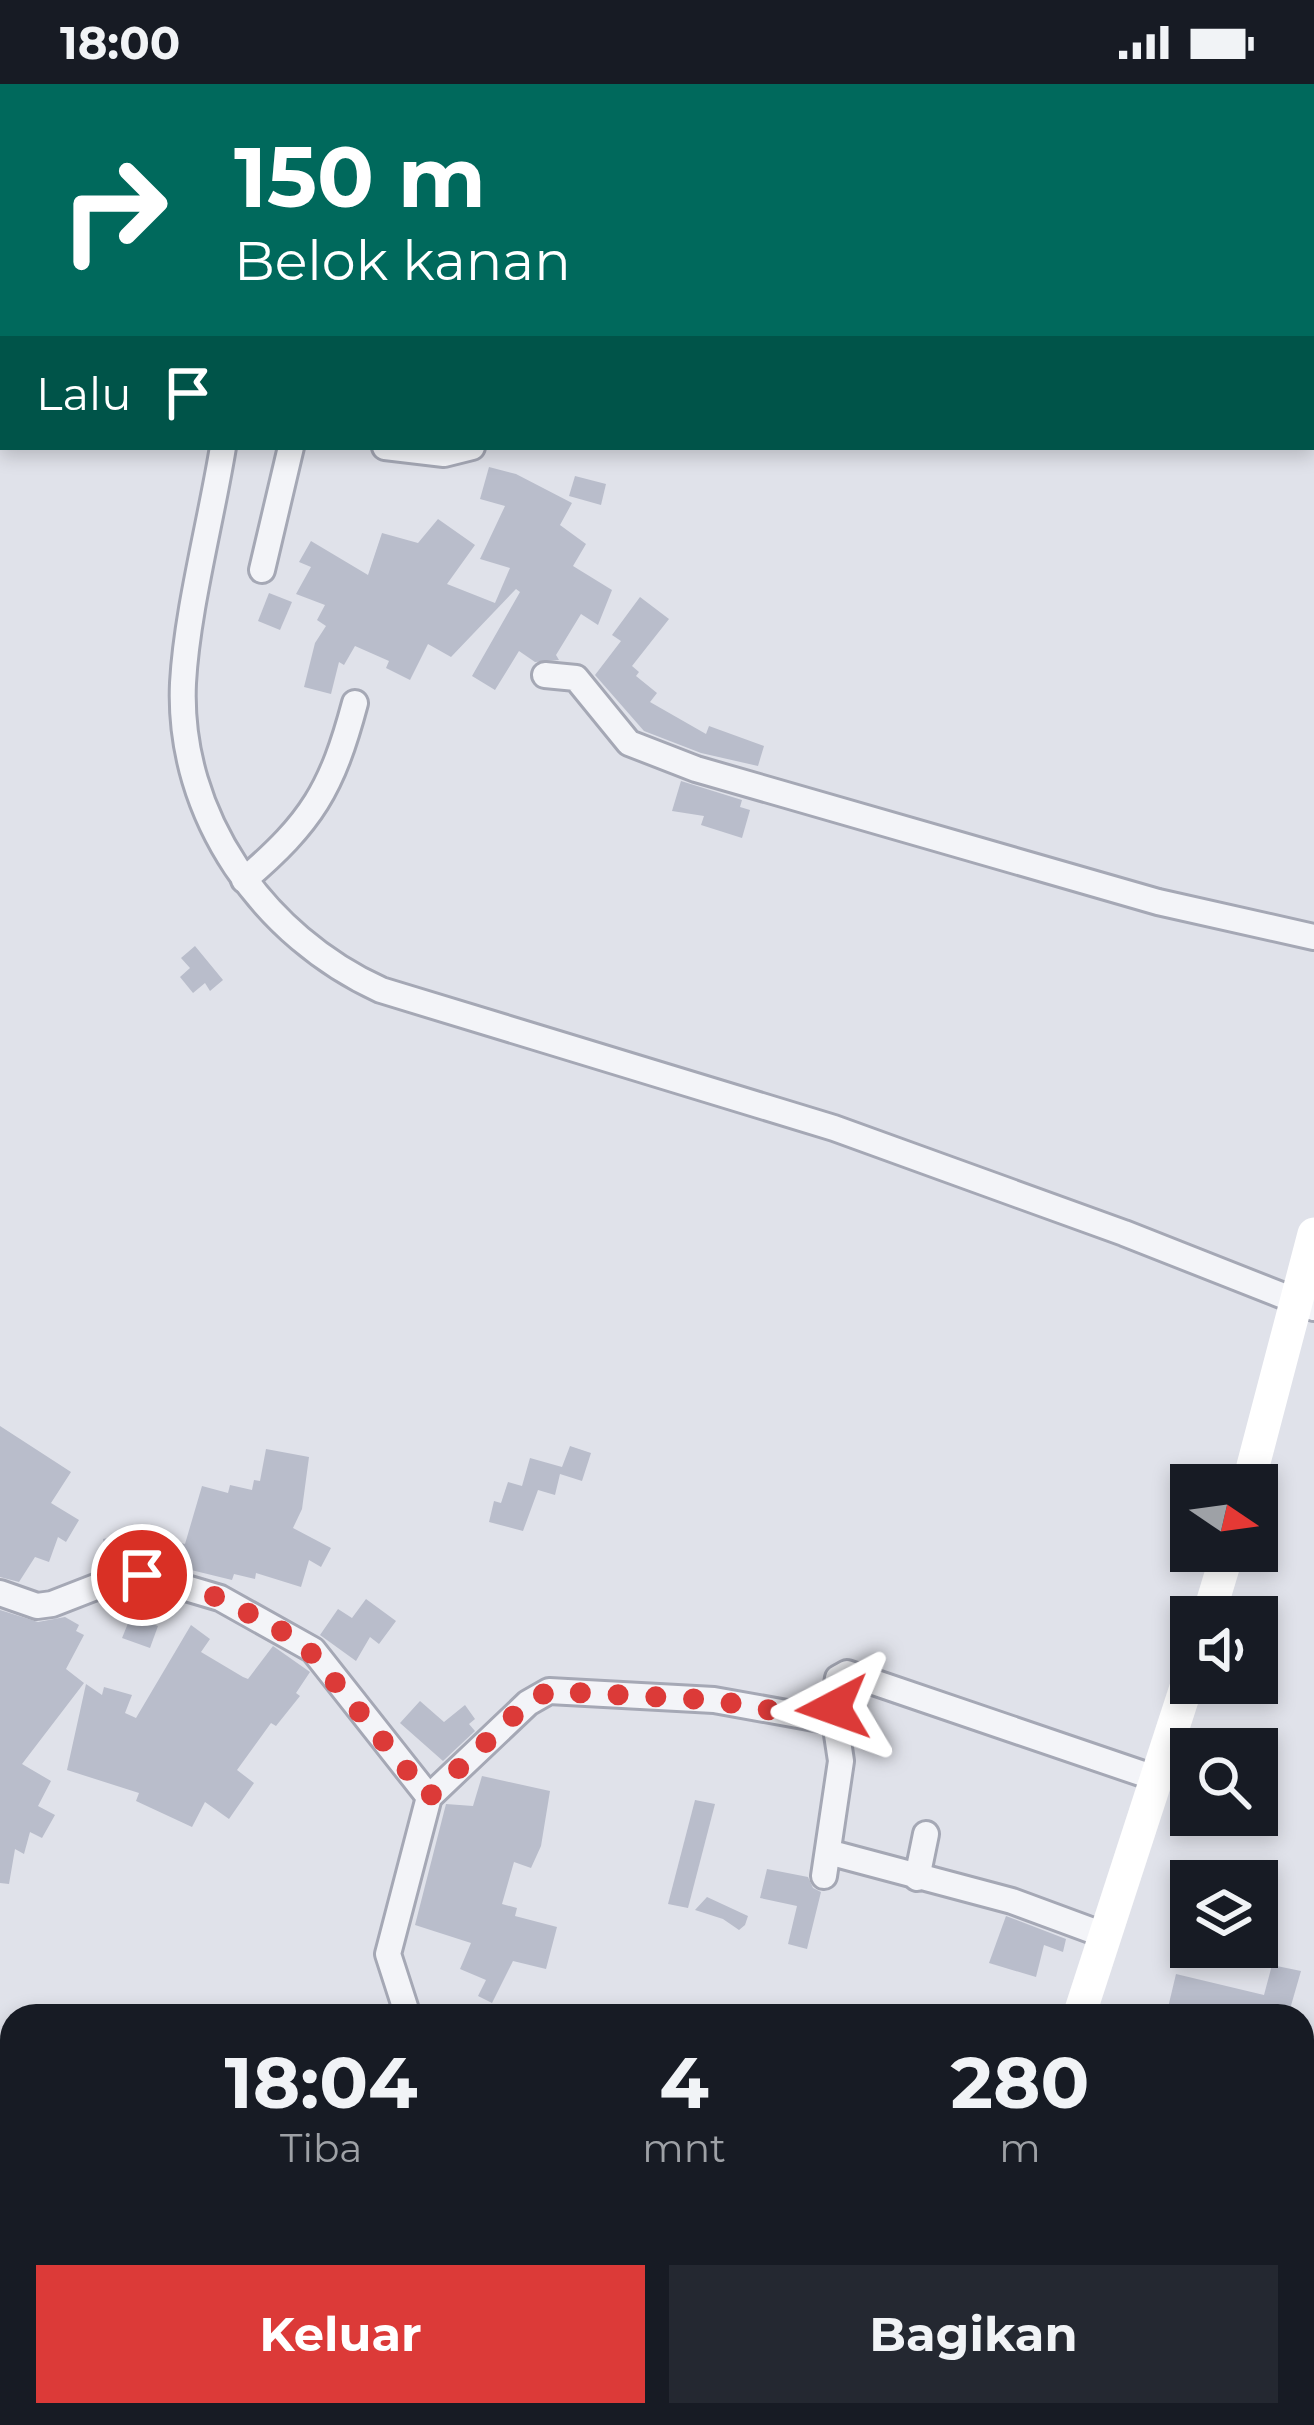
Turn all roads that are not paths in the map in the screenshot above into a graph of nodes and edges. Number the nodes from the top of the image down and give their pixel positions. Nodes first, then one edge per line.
1 (222, 450) edge
2 (290, 450) edge
3 (410, 450) edge
4 (460, 450) edge
5 (262, 570) dead end
6 (545, 675) dead end
7 (355, 703) dead end
8 (250, 875) junction
9 (1314, 937) edge
10 (1313, 1239) edge
11 (1303, 1300) edge
12 (1254, 1464) edge
13 (0, 1593) edge
14 (1181, 1704) edge
15 (833, 1708) junction
16 (1158, 1779) junction
17 (429, 1797) junction
18 (926, 1834) dead end
19 (917, 1877) junction
20 (1105, 1935) junction
21 (404, 2004) edge
22 (1083, 2004) edge

1 - 8 street
2 - 5 street
3 - 4 street
6 - 9 street
7 - 8 street
8 - 11 street
10 - 11 main road
11 - 12 main road
13 - 17 street
14 - 16 main road
15 - 16 street
15 - 17 street
15 - 19 street
16 - 20 main road
17 - 21 street
18 - 19 street
19 - 20 street
20 - 22 main road

